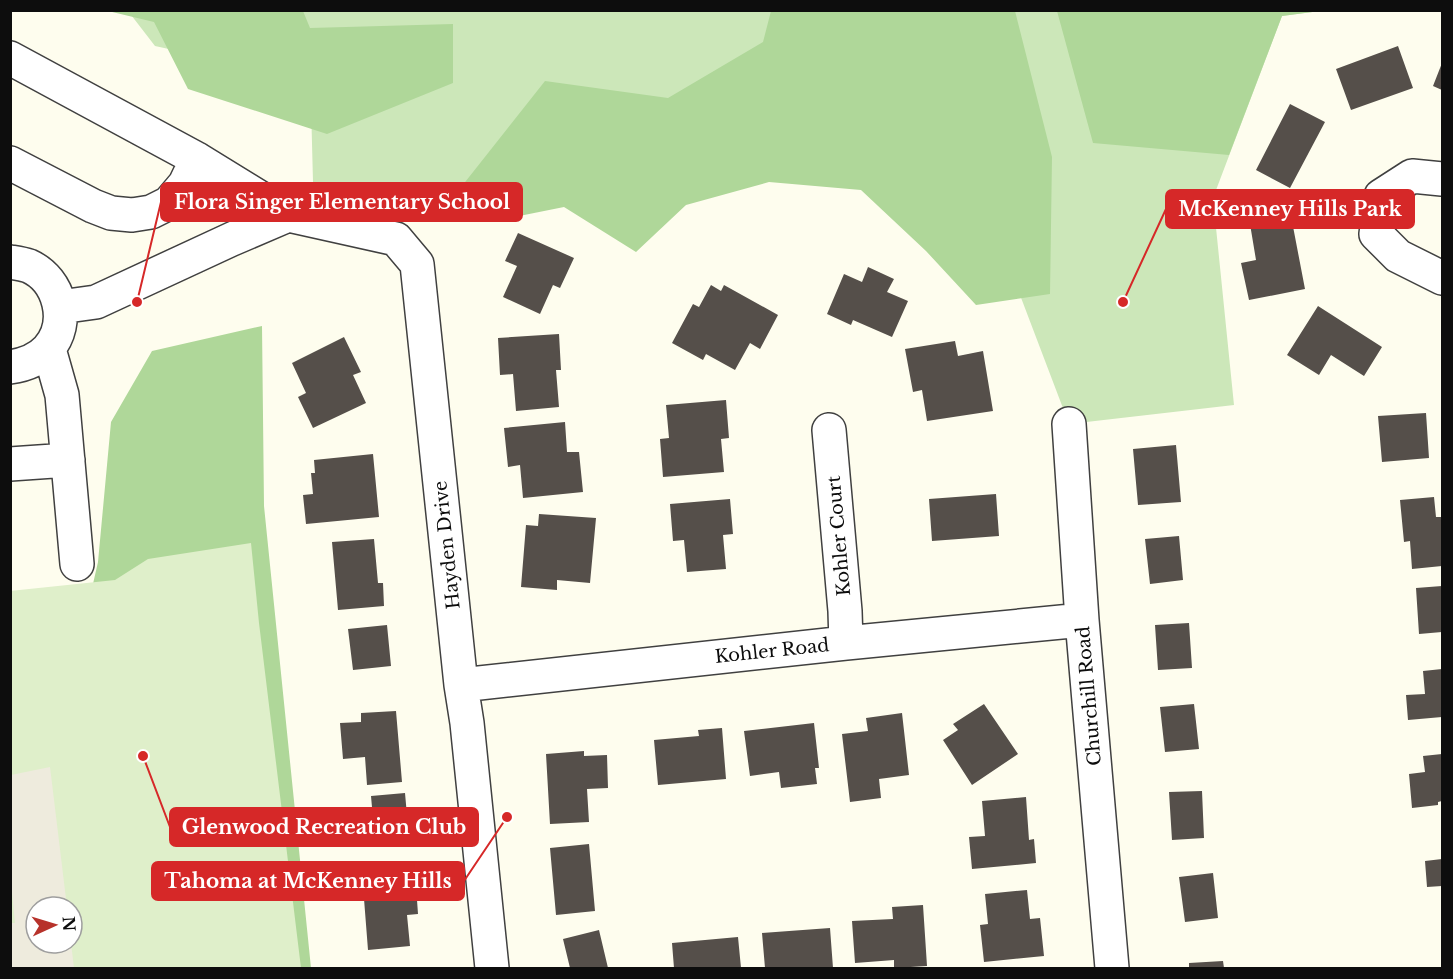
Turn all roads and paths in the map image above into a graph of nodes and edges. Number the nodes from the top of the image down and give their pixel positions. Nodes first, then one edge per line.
1 (10, 58) edge
2 (197, 159) junction
3 (10, 163) edge
4 (1443, 179) edge
5 (288, 215) junction
6 (10, 262) edge
7 (1443, 278) edge
8 (60, 307) junction
9 (49, 349) junction
10 (10, 367) edge
11 (1069, 424) dead end
12 (829, 430) dead end
13 (68, 460) junction
14 (10, 464) edge
15 (77, 564) dead end
16 (1082, 620) junction
17 (846, 643) junction
18 (461, 685) junction
19 (492, 969) edge
20 (1112, 969) edge

1 - 2 street, Hayden Drive
2 - 3 street
2 - 5 street, Hayden Drive
4 - 7 street
5 - 8 street
5 - 18 street, Hayden Drive
6 - 8 street
8 - 9 street
9 - 10 street
9 - 13 street
11 - 16 street, Churchill Road
12 - 17 street, Kohler Court
13 - 14 street
13 - 15 street
16 - 17 street, Kohler Road
16 - 20 street, Churchill Road
17 - 18 street, Kohler Road
18 - 19 street, Hayden Drive

